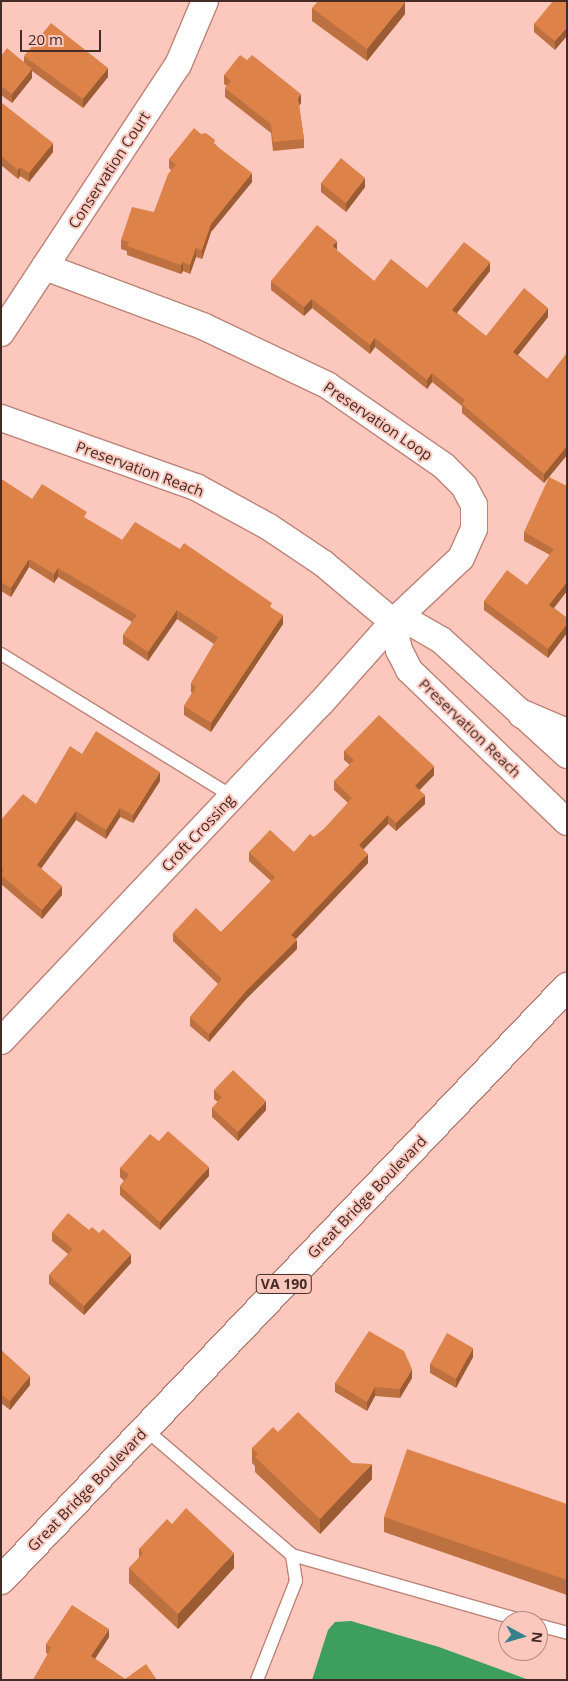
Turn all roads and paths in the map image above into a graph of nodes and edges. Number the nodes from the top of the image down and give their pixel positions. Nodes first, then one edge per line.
1 (205, 1) edge
2 (45, 267) junction
3 (1, 333) edge
4 (1, 418) edge
5 (393, 622) junction
6 (1, 654) edge
7 (522, 714) junction
8 (567, 733) edge
9 (567, 755) edge
10 (233, 797) junction
11 (567, 822) edge
12 (567, 987) edge
13 (1, 1041) edge
14 (145, 1429) junction
15 (292, 1555) junction
16 (1, 1580) edge
17 (498, 1614) edge
18 (548, 1628) edge
19 (567, 1634) edge
20 (257, 1680) edge

1 - 2 street, Conservation Court
2 - 3 street, Conservation Court
2 - 5 street, Preservation Loop
4 - 5 street, Preservation Reach
5 - 7 street, Preservation Reach
5 - 10 street, Croft Crossing
5 - 11 street, Preservation Reach
6 - 10 lane
7 - 8 main road
7 - 9 street, Preservation Reach
10 - 13 street, Croft Crossing
12 - 14 main road, Great Bridge Boulevard / VA 190
14 - 15 lane
14 - 16 main road, Great Bridge Boulevard / VA 190
15 - 17 lane
15 - 20 lane
18 - 19 lane

